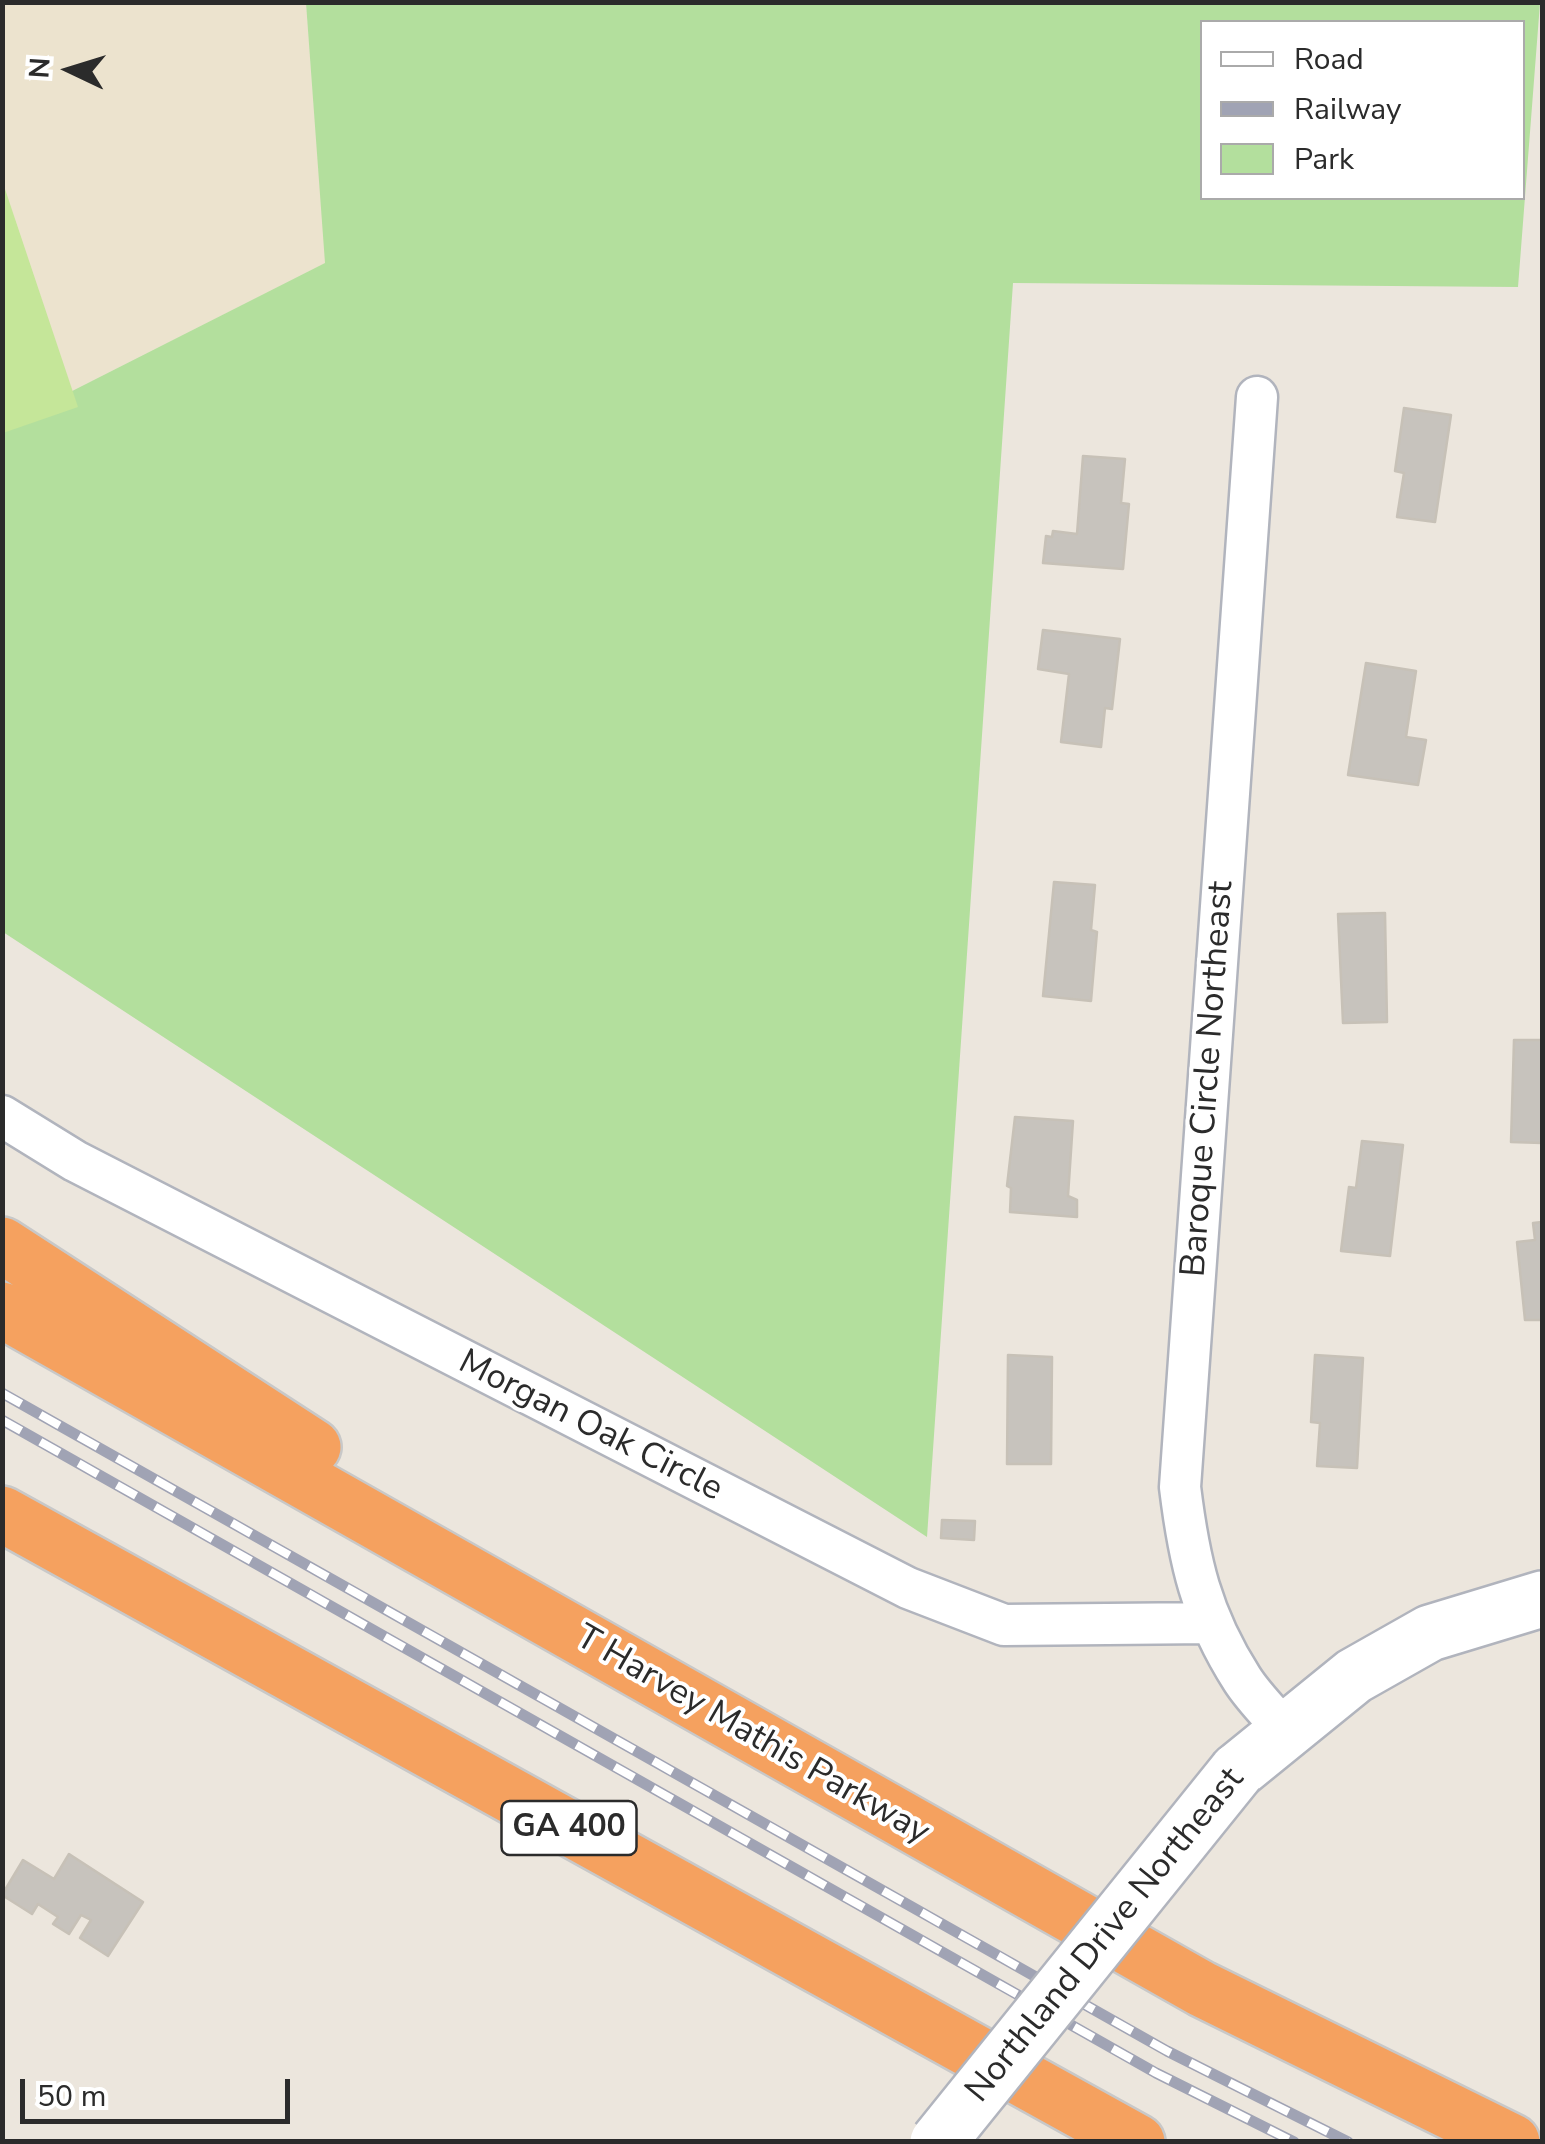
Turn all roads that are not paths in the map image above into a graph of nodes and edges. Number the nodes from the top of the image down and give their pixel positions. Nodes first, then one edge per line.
1 (1257, 397) dead end
2 (2, 1116) edge
3 (2, 1245) edge
4 (2, 1310) edge
5 (2, 1514) edge
6 (1542, 1599) edge
7 (1210, 1623) junction
8 (1287, 1732) junction
9 (859, 1796) junction
10 (938, 2142) edge
11 (1137, 2142) edge
12 (1512, 2142) edge

1 - 7 street, Baroque Circle Northeast
2 - 7 street, Morgan Oak Circle
3 - 9 highway
4 - 9 highway, T Harvey Mathis Parkway
5 - 11 highway, GA 400
6 - 8 street, Northland Drive Northeast
7 - 8 street, Baroque Circle Northeast
8 - 10 street, Northland Drive Northeast, bridge
9 - 12 highway, T Harvey Mathis Parkway

